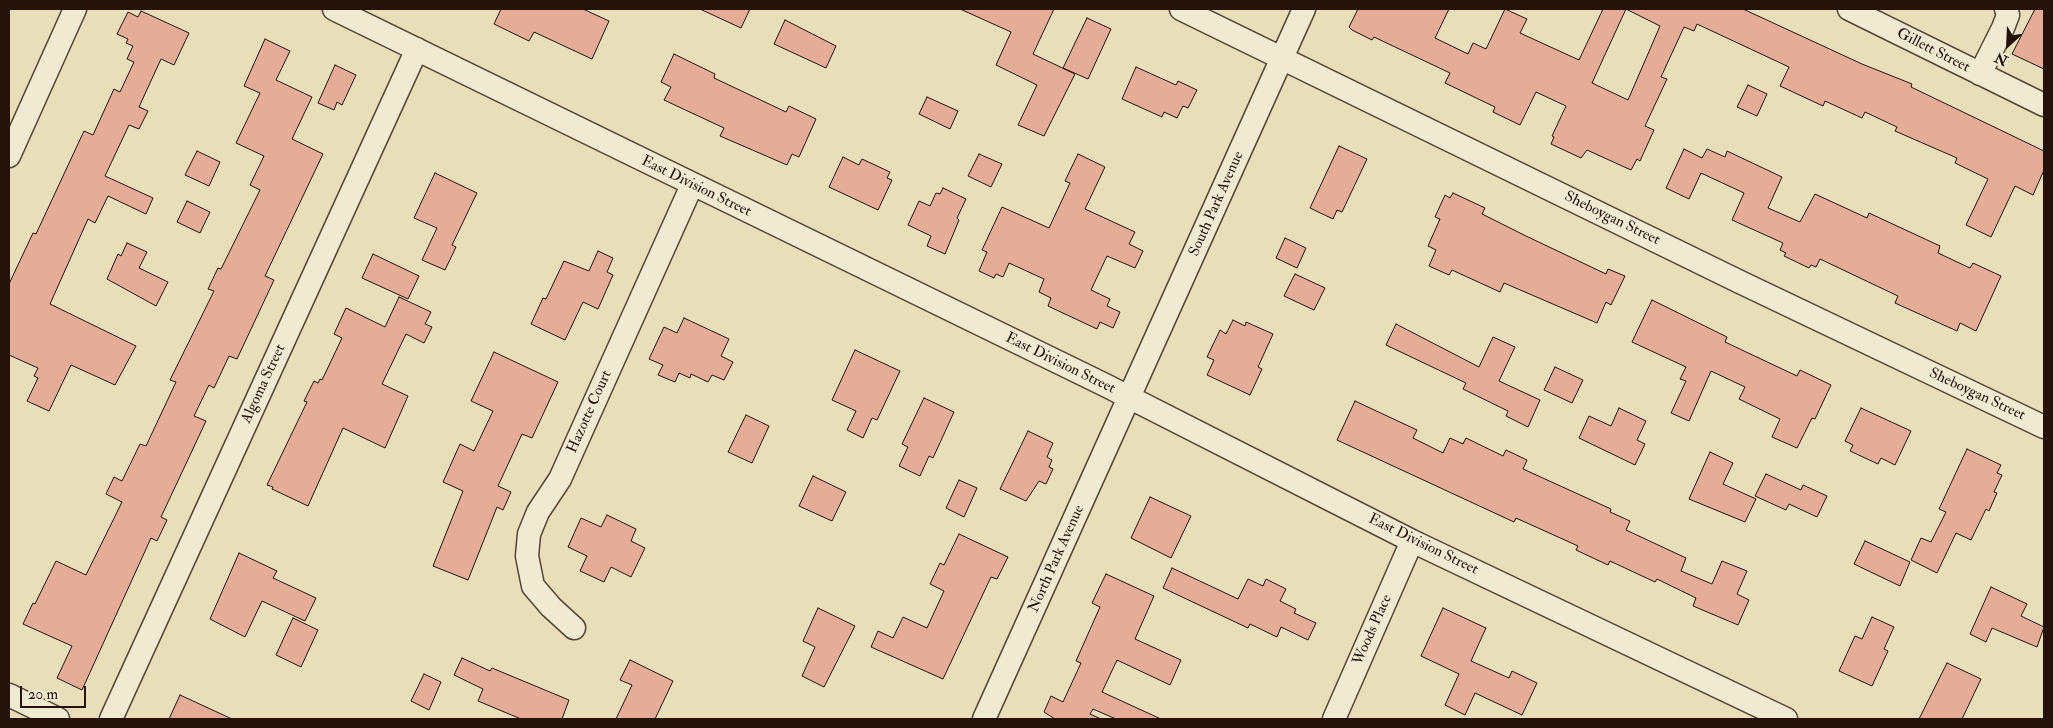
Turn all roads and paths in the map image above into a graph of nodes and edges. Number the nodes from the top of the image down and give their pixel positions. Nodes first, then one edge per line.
1 (76, 9) edge
2 (334, 9) edge
3 (1181, 9) edge
4 (1304, 9) edge
5 (1849, 9) edge
6 (2008, 11) edge
7 (417, 49) junction
8 (1283, 58) junction
9 (1980, 74) junction
10 (2044, 105) edge
11 (9, 156) edge
12 (692, 185) junction
13 (1129, 398) junction
14 (2044, 427) edge
15 (1412, 540) junction
16 (574, 628) dead end
17 (9, 695) edge
18 (58, 719) edge
19 (111, 719) edge
20 (984, 719) edge
21 (1334, 719) edge
22 (1786, 719) edge

1 - 11 street
2 - 7 street, East Division Street
3 - 8 street, Sheboygan Street
4 - 8 street, South Park Avenue
5 - 9 street, Gillett Street
6 - 9 street
7 - 12 street, East Division Street
7 - 19 street, Algoma Street
8 - 13 street, South Park Avenue
8 - 14 street, Sheboygan Street
9 - 10 street, Gillett Street
12 - 13 street, East Division Street
12 - 16 street, Hazotte Court
13 - 15 street, East Division Street
13 - 20 street, North Park Avenue
15 - 21 street, Woods Place
15 - 22 street, East Division Street
17 - 18 street

